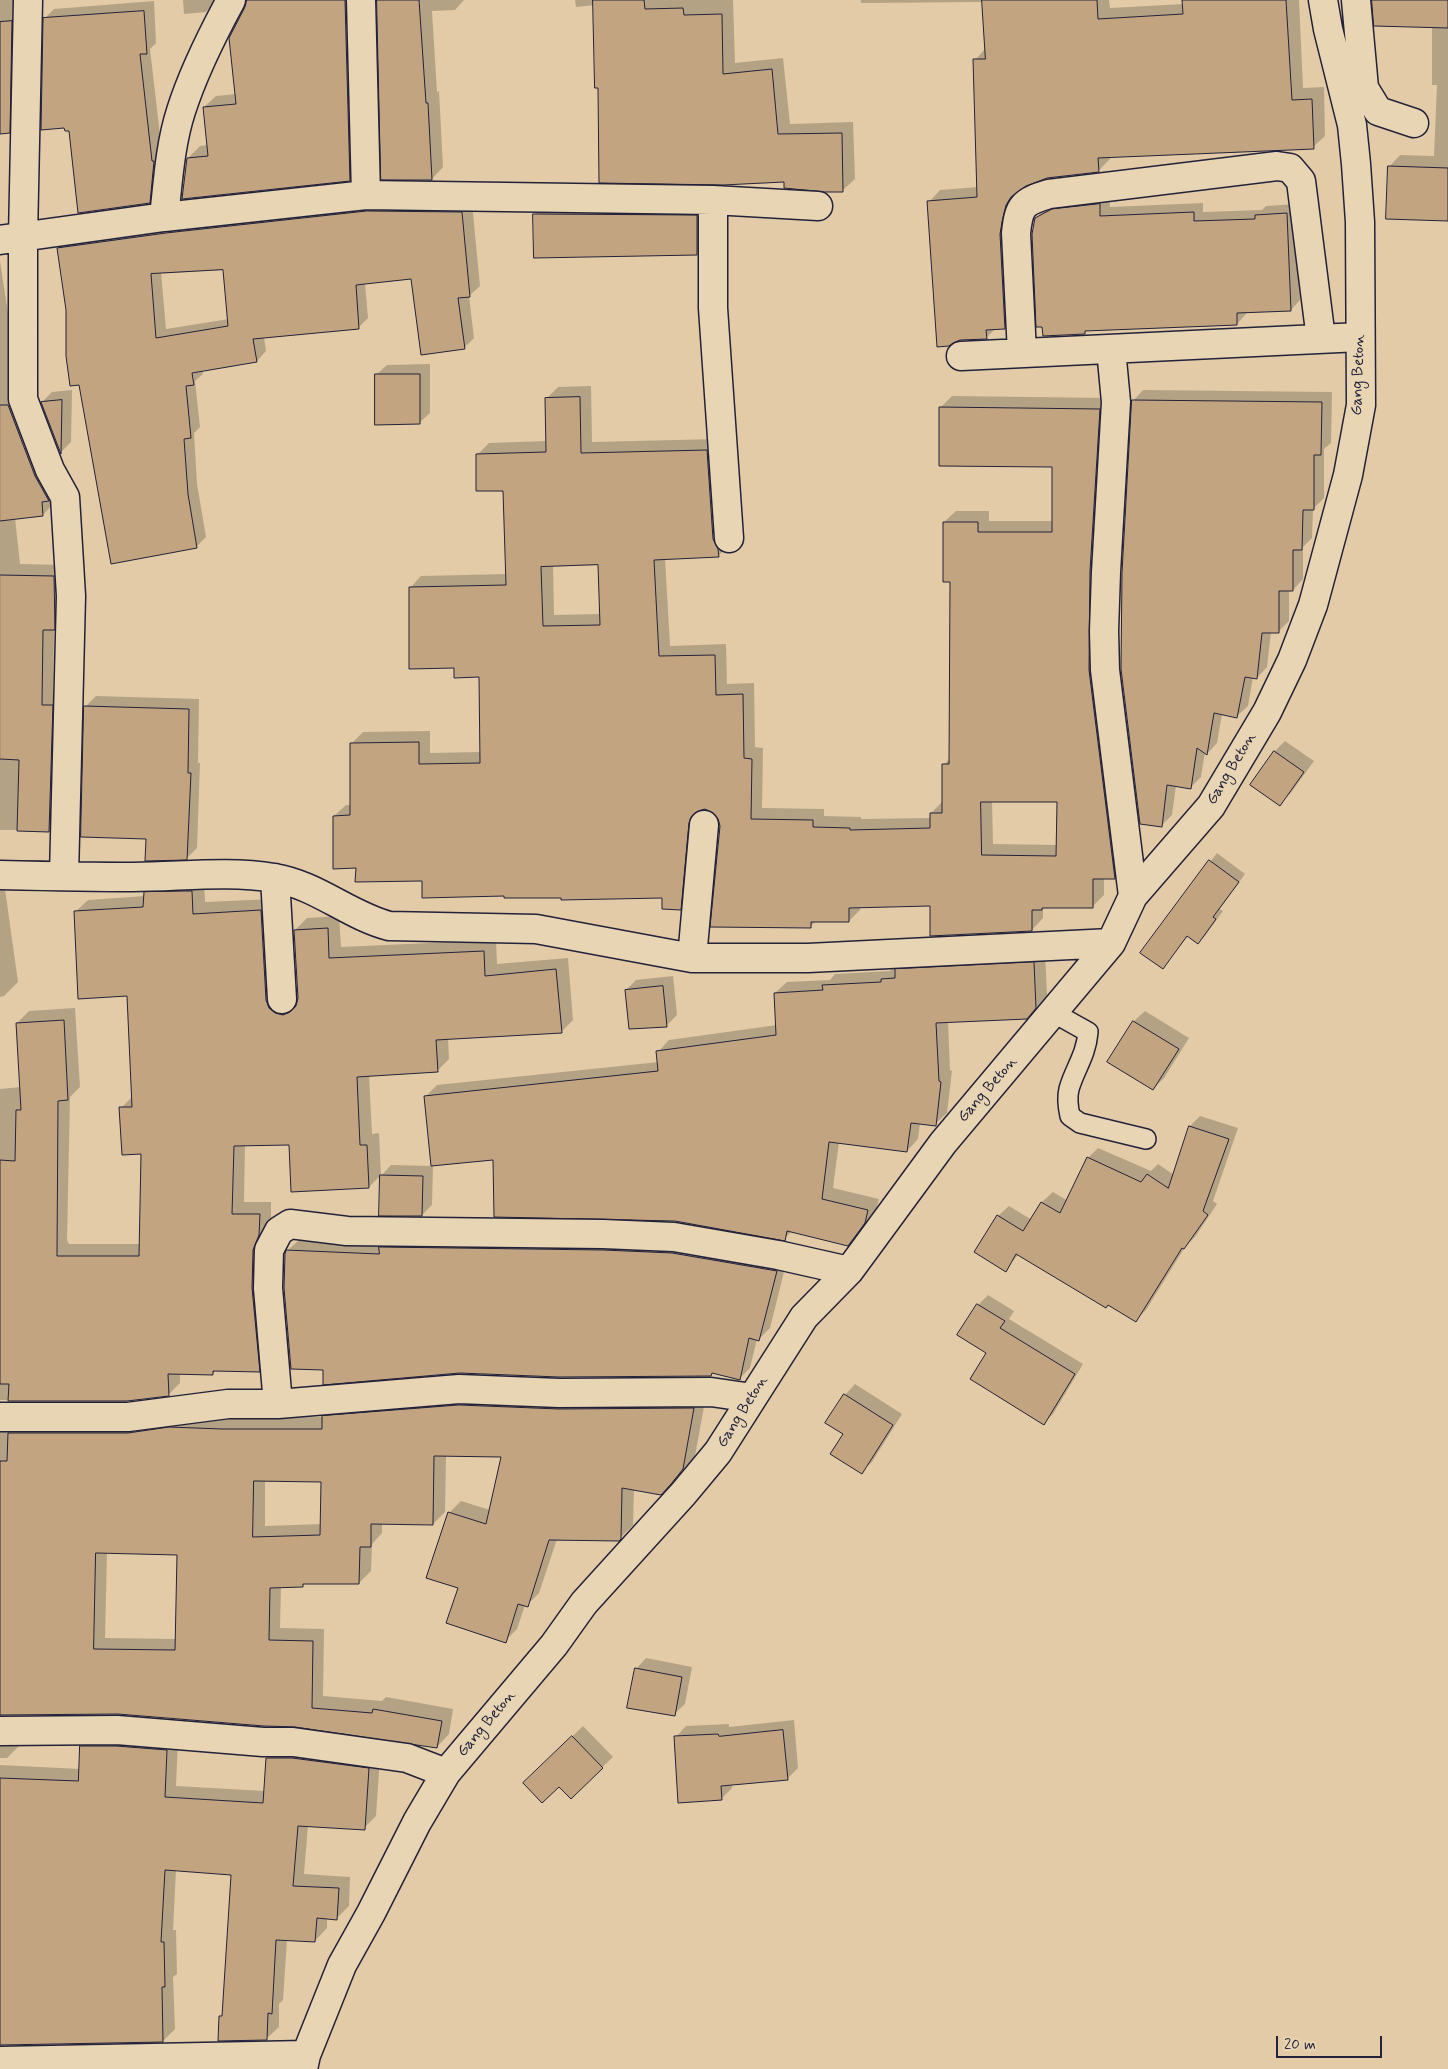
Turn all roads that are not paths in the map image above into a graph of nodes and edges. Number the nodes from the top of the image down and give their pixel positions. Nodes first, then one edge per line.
1 (28, 0) edge
2 (231, 0) edge
3 (361, 0) edge
4 (1323, 0) edge
5 (1356, 0) edge
6 (1414, 123) dead end
7 (366, 195) junction
8 (713, 200) junction
9 (818, 206) dead end
10 (164, 217) junction
11 (11, 239) edge
12 (1360, 337) junction
13 (1321, 339) junction
14 (1111, 349) junction
15 (1022, 353) junction
16 (961, 356) dead end
17 (729, 538) dead end
18 (704, 825) dead end
19 (0, 875) edge
20 (64, 876) junction
21 (275, 878) junction
22 (1133, 896) junction
23 (1111, 944) junction
24 (692, 958) junction
25 (282, 998) dead end
26 (1061, 1016) junction
27 (1146, 1138) dead end
28 (849, 1271) junction
29 (752, 1398) junction
30 (278, 1404) junction
31 (0, 1417) edge
32 (0, 1731) edge
33 (446, 1773) junction
34 (0, 2061) edge
35 (305, 2062) edge

1 - 11 street
2 - 10 street
3 - 7 street
4 - 12 street, Gang Beton
5 - 6 street
7 - 8 street
7 - 10 street
8 - 9 street
8 - 17 street
10 - 11 street
11 - 20 street
12 - 13 street
12 - 22 street, Gang Beton
13 - 14 street
13 - 15 street
14 - 15 street
14 - 22 street
15 - 16 street
18 - 24 street
19 - 20 street
20 - 21 street
21 - 24 street
21 - 25 street
22 - 23 street, Gang Beton
23 - 24 street
23 - 26 street, Gang Beton
26 - 27 lane
26 - 28 street, Gang Beton
28 - 29 street, Gang Beton
28 - 30 street
29 - 30 street
29 - 33 street, Gang Beton
30 - 31 street
32 - 33 street
33 - 35 street, Gang Beton
34 - 35 street

